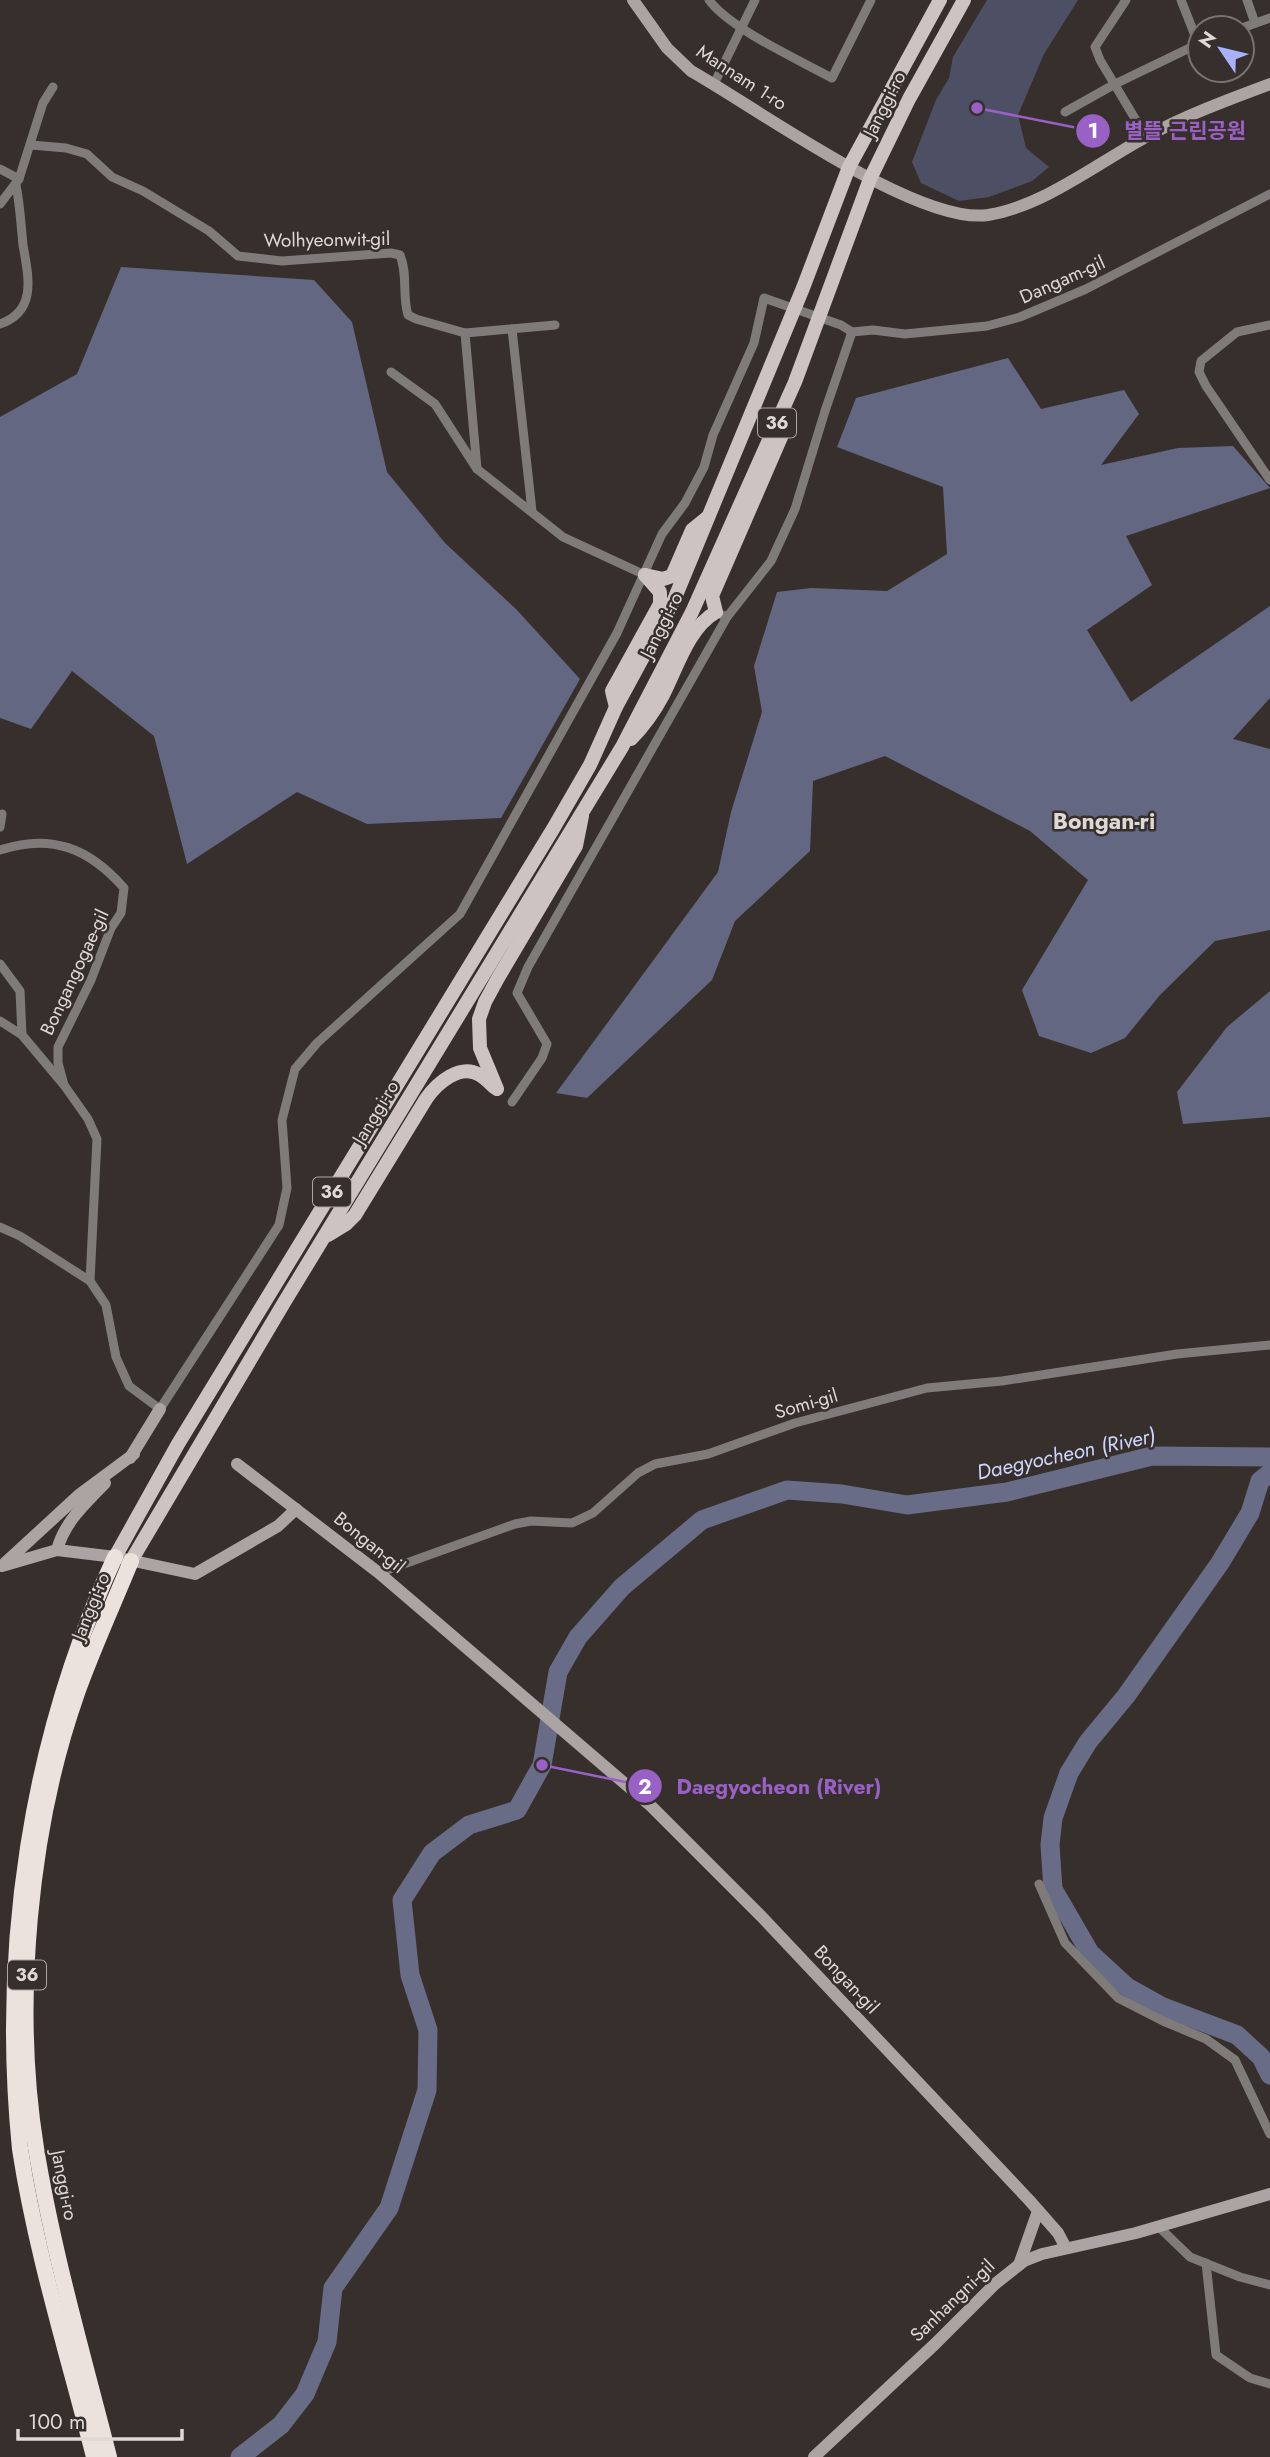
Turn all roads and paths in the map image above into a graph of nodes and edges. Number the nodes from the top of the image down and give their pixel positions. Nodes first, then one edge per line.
1 (633, 0) edge
2 (709, 0) edge
3 (755, 0) edge
4 (871, 0) edge
5 (940, 0) edge
6 (964, 0) edge
7 (1126, 0) edge
8 (740, 27) junction
9 (1186, 49) edge
10 (714, 84) junction
11 (1115, 84) junction
12 (1270, 84) edge
13 (53, 87) dead end
14 (1065, 112) dead end
15 (1146, 137) junction
16 (31, 145) junction
17 (849, 167) junction
18 (0, 169) edge
19 (870, 179) junction
20 (18, 182) junction
21 (1269, 195) edge
22 (0, 204) edge
23 (0, 324) edge
24 (1270, 325) edge
25 (555, 326) dead end
26 (512, 329) junction
27 (852, 332) junction
28 (465, 333) junction
29 (391, 372) dead end
30 (795, 382) junction
31 (477, 469) junction
32 (1270, 480) edge
33 (532, 511) junction
34 (711, 514) junction
35 (645, 575) junction
36 (721, 615) junction
37 (616, 708) junction
38 (622, 747) junction
39 (582, 810) junction
40 (2, 814) dead end
41 (0, 827) edge
42 (0, 850) edge
43 (0, 964) edge
44 (0, 1021) edge
45 (22, 1035) junction
46 (64, 1085) junction
47 (512, 1102) dead end
48 (0, 1227) edge
49 (324, 1237) junction
50 (90, 1281) junction
51 (1270, 1346) edge
52 (160, 1409) junction
53 (134, 1454) junction
54 (237, 1464) dead end
55 (296, 1509) junction
56 (57, 1550) junction
57 (115, 1557) junction
58 (131, 1561) junction
59 (1, 1567) edge
60 (379, 1573) junction
61 (1039, 1884) dead end
62 (1270, 2134) edge
63 (1270, 2194) edge
64 (1038, 2211) junction
65 (1158, 2226) junction
66 (1066, 2248) junction
67 (1206, 2263) junction
68 (1019, 2265) junction
69 (1270, 2285) edge
70 (1270, 2384) edge
71 (87, 2399) junction
72 (94, 2457) edge
73 (109, 2457) edge
74 (814, 2457) edge

1 - 10 street, Mannam 1-ro
2 - 8 street
3 - 8 street
4 - 8 street
5 - 17 main road, Janggi-ro / 36
6 - 19 main road, Janggi-ro / 36
7 - 11 street
8 - 10 street
9 - 11 street
10 - 17 street, Mannam 1-ro
11 - 14 street
11 - 15 street
12 - 15 street, Mannam 1-ro
13 - 16 street
15 - 19 street, Mannam 1-ro
16 - 20 street
16 - 28 street, Wolhyeonwit-gil
17 - 19 street, Mannam 1-ro
17 - 34 main road, Janggi-ro / 36
18 - 20 street
19 - 30 main road, Janggi-ro / 36
20 - 22 street
20 - 23 street
21 - 27 street, Dangam-gil
24 - 32 street
25 - 26 street
26 - 28 street
26 - 33 street
27 - 35 street
27 - 36 street
28 - 31 street
29 - 31 street
30 - 36 main road
30 - 38 main road, Janggi-ro / 36
31 - 33 street
33 - 35 street
34 - 35 main road
34 - 37 main road, Janggi-ro / 36
35 - 37 main road
35 - 52 street
36 - 38 main road
36 - 47 street
37 - 57 main road, Janggi-ro / 36
38 - 39 main road, Janggi-ro / 36
39 - 49 main road, Janggi-ro / 36
39 - 49 main road
40 - 41 street
42 - 46 street, Bongangogae-gil
43 - 45 street, Bongangogae-gil
44 - 45 street
45 - 46 street, Bongangogae-gil
46 - 50 street, Bongangogae-gil
48 - 50 street
49 - 58 main road, Janggi-ro / 36
50 - 52 street
51 - 60 street, Somi-gil
52 - 53 street
53 - 56 street
53 - 59 street
54 - 55 street, Bongan-gil
55 - 58 street
55 - 60 street, Bongan-gil
56 - 57 street
56 - 59 street
57 - 58 street
57 - 71 highway, Janggi-ro / 36
58 - 71 highway, Janggi-ro / 36
60 - 64 street, Bongan-gil
61 - 62 street
63 - 65 street, Sanhangni-gil
64 - 66 street, Bongan-gil
64 - 68 street
65 - 66 street, Sanhangni-gil
65 - 67 street
66 - 68 street, Sanhangni-gil
67 - 69 street
67 - 70 street
68 - 74 street, Sanhangni-gil
71 - 72 highway, Janggi-ro / 36
71 - 73 highway, Janggi-ro / 36

